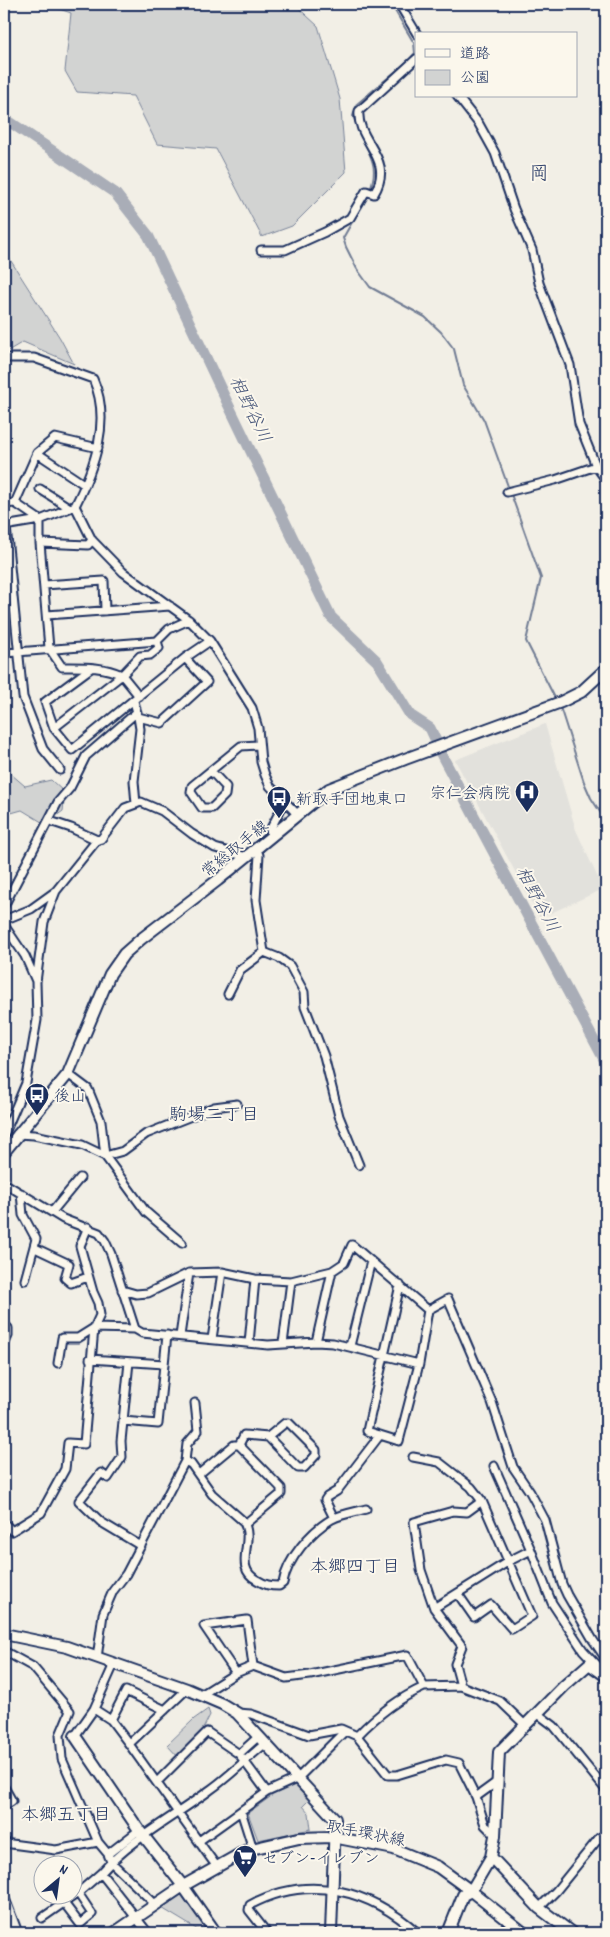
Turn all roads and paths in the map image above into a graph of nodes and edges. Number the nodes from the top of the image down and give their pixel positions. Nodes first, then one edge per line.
1 (399, 4) edge
2 (416, 32) edge
3 (415, 60) edge
4 (459, 98) edge
5 (261, 250) dead end
6 (4, 358) edge
7 (98, 448) junction
8 (38, 453) junction
9 (596, 466) junction
10 (606, 480) edge
11 (85, 485) junction
12 (40, 489) dead end
13 (510, 491) dead end
14 (15, 503) junction
15 (4, 504) edge
16 (72, 507) junction
17 (40, 520) junction
18 (5, 526) edge
19 (92, 540) junction
20 (40, 543) junction
21 (44, 585) junction
22 (170, 606) junction
23 (105, 611) junction
24 (47, 615) junction
25 (189, 620) junction
26 (157, 641) junction
27 (210, 641) junction
28 (50, 648) junction
29 (18, 652) junction
30 (4, 653) edge
31 (185, 658) junction
32 (91, 667) junction
33 (606, 668) edge
34 (122, 676) junction
35 (136, 698) junction
36 (138, 715) junction
37 (54, 728) junction
38 (258, 745) junction
39 (60, 770) dead end
40 (211, 771) junction
41 (285, 801) junction
42 (136, 804) junction
43 (298, 815) junction
44 (50, 821) junction
45 (272, 837) junction
46 (98, 840) junction
47 (258, 849) junction
48 (247, 858) junction
49 (56, 891) junction
50 (4, 906) edge
51 (4, 920) edge
52 (4, 926) edge
53 (264, 952) junction
54 (36, 982) junction
55 (228, 994) dead end
56 (68, 1074) junction
57 (236, 1104) dead end
58 (17, 1134) junction
59 (4, 1135) edge
60 (4, 1152) edge
61 (105, 1156) junction
62 (359, 1165) dead end
63 (80, 1178) dead end
64 (4, 1183) edge
65 (21, 1193) junction
66 (52, 1212) junction
67 (88, 1227) junction
68 (182, 1243) dead end
69 (35, 1248) junction
70 (371, 1261) junction
71 (222, 1272) junction
72 (332, 1272) junction
73 (189, 1273) junction
74 (88, 1277) junction
75 (255, 1279) junction
76 (25, 1280) dead end
77 (291, 1281) junction
78 (400, 1285) junction
79 (122, 1290) junction
80 (428, 1310) junction
81 (4, 1325) edge
82 (94, 1328) junction
83 (135, 1329) junction
84 (167, 1335) junction
85 (180, 1336) junction
86 (212, 1339) junction
87 (316, 1342) junction
88 (249, 1343) junction
89 (283, 1344) junction
90 (4, 1345) edge
91 (350, 1346) junction
92 (385, 1354) junction
93 (90, 1359) junction
94 (129, 1362) junction
95 (58, 1363) dead end
96 (164, 1364) junction
97 (419, 1364) junction
98 (195, 1403) dead end
99 (124, 1421) junction
100 (380, 1435) junction
101 (268, 1437) junction
102 (239, 1445) junction
103 (413, 1457) dead end
104 (184, 1461) junction
105 (494, 1466) dead end
106 (199, 1474) junction
107 (482, 1501) junction
108 (366, 1509) dead end
109 (334, 1518) junction
110 (4, 1523) edge
111 (245, 1524) junction
112 (141, 1546) junction
113 (531, 1550) junction
114 (509, 1561) junction
115 (458, 1594) junction
116 (434, 1608) junction
117 (4, 1634) edge
118 (4, 1651) edge
119 (97, 1658) junction
120 (606, 1659) edge
121 (114, 1664) junction
122 (253, 1666) junction
123 (236, 1673) junction
124 (606, 1676) edge
125 (461, 1686) junction
126 (424, 1687) junction
127 (187, 1689) junction
128 (201, 1696) junction
129 (94, 1708) junction
130 (165, 1710) junction
131 (237, 1713) junction
132 (538, 1714) junction
133 (111, 1720) junction
134 (526, 1726) junction
135 (345, 1731) junction
136 (75, 1736) joint
137 (357, 1736) junction
138 (263, 1740) junction
139 (129, 1744) junction
140 (239, 1754) junction
141 (244, 1760) junction
142 (298, 1778) junction
143 (498, 1781) junction
144 (157, 1782) junction
145 (4, 1788) edge
146 (606, 1790) edge
147 (267, 1792) junction
148 (476, 1797) junction
149 (4, 1806) edge
150 (241, 1811) junction
151 (178, 1812) junction
152 (141, 1833) junction
153 (606, 1834) edge
154 (496, 1836) junction
155 (334, 1837) junction
156 (198, 1841) junction
157 (98, 1842) junction
158 (4, 1843) edge
159 (253, 1848) junction
160 (108, 1854) junction
161 (491, 1857) junction
162 (111, 1862) junction
163 (217, 1867) junction
164 (101, 1873) junction
165 (183, 1886) junction
166 (82, 1890) edge
167 (332, 1890) junction
168 (471, 1891) junction
169 (82, 1899) edge
170 (63, 1904) edge
171 (65, 1904) edge
172 (156, 1904) junction
173 (539, 1908) junction
174 (42, 1918) dead end
175 (137, 1918) junction
176 (516, 1931) edge
177 (114, 1933) edge
178 (148, 1933) edge
179 (216, 1933) edge
180 (267, 1933) edge
181 (331, 1933) edge
182 (418, 1933) edge
183 (448, 1933) edge
184 (572, 1933) edge

1 - 2 street
3 - 5 street
4 - 9 street
6 - 7 street
7 - 8 street
7 - 11 street
8 - 11 street
8 - 14 street
9 - 10 street
9 - 13 street
11 - 16 street
12 - 16 street
14 - 15 street
14 - 17 street
16 - 17 street
16 - 19 street
17 - 18 street
17 - 20 street
18 - 29 street
19 - 20 street
19 - 22 street
20 - 21 street
21 - 23 street
21 - 24 street
22 - 23 street
22 - 25 street
23 - 24 street
24 - 28 street
25 - 26 street
25 - 27 street
26 - 28 street
26 - 34 street
27 - 31 street
27 - 38 street
28 - 29 street
28 - 32 street
29 - 30 street
29 - 39 street
31 - 35 street
31 - 36 street
32 - 34 street
32 - 37 street
33 - 43 street, 常総取手線
34 - 35 street
34 - 37 street
35 - 36 street
35 - 37 street
36 - 42 street
36 - 44 street
38 - 40 street
38 - 41 street
40 - 40 street
41 - 43 street
41 - 45 street
42 - 46 street
42 - 48 street
43 - 45 street, 常総取手線
44 - 46 street
44 - 50 street
45 - 47 street, 常総取手線
46 - 49 street
47 - 48 street, 常総取手線
47 - 53 street
48 - 56 street, 常総取手線
49 - 51 street
49 - 54 street
52 - 54 street
53 - 55 street
53 - 62 street
54 - 59 street
56 - 58 street, 常総取手線
56 - 61 street
57 - 61 street
58 - 60 street, 常総取手線
58 - 61 street
61 - 68 street
63 - 66 street
64 - 65 street
65 - 66 street
65 - 69 street
66 - 67 street
67 - 74 street
67 - 79 street
69 - 74 street
69 - 76 street
70 - 72 street
70 - 78 street
70 - 91 street
71 - 73 street
71 - 75 street
71 - 86 street
72 - 77 street
72 - 87 street
73 - 79 street
73 - 85 street
74 - 82 street
75 - 77 street
75 - 88 street
77 - 89 street
78 - 80 street
78 - 92 street
79 - 83 street
80 - 97 street
80 - 120 street
81 - 90 street
82 - 83 street
82 - 93 street
82 - 95 street
83 - 84 street
84 - 85 street
84 - 96 street
85 - 86 street
86 - 88 street
87 - 89 street
87 - 91 street
88 - 89 street
91 - 92 street
92 - 97 street
92 - 100 street
93 - 94 street
93 - 110 street
94 - 96 street
94 - 99 street
96 - 99 street
97 - 100 street
98 - 104 street
99 - 112 street
100 - 109 street
101 - 101 street
101 - 102 street
102 - 106 street
102 - 111 street
103 - 107 street
104 - 106 street
104 - 112 street
105 - 113 street
106 - 111 street
107 - 114 street
107 - 116 street
108 - 109 street
109 - 111 street
112 - 119 street
113 - 114 street
113 - 124 street
114 - 115 street
114 - 115 street
115 - 116 street
116 - 125 street
117 - 119 street
118 - 157 street
119 - 121 street
121 - 127 street
121 - 129 street
122 - 123 street
122 - 123 street
122 - 126 street
123 - 128 street
124 - 132 street
125 - 126 street
125 - 134 street
126 - 137 street
127 - 128 street
127 - 130 street
128 - 131 street
129 - 133 street
129 - 136 street
130 - 133 street
130 - 139 street
131 - 135 street
131 - 138 street
132 - 134 street
132 - 146 street
133 - 139 street
134 - 143 street
135 - 137 street
135 - 142 street
136 - 152 street
137 - 148 street
138 - 140 street
138 - 141 street
138 - 142 street
139 - 144 street
140 - 141 street
140 - 144 street
141 - 147 street
141 - 151 street
142 - 147 street
142 - 155 street
143 - 148 street
143 - 154 street
144 - 151 street
145 - 149 street
147 - 150 street
148 - 154 street
150 - 156 street
150 - 159 street
151 - 152 street
151 - 156 street
152 - 160 street
152 - 162 street
152 - 165 street
153 - 173 street
154 - 161 street
155 - 159 street, 取手環状線
155 - 167 street
155 - 168 street, 取手環状線
156 - 163 street
157 - 158 street
157 - 160 street
159 - 163 street, 取手環状線
160 - 162 street
161 - 168 street
161 - 173 street
162 - 164 street
162 - 172 street
163 - 165 street, 取手環状線
164 - 166 street
164 - 175 street
165 - 172 street, 取手環状線
165 - 179 street
167 - 180 street
167 - 181 street
167 - 182 street
168 - 176 street, 取手環状線
168 - 183 street
169 - 171 street
170 - 174 street
172 - 175 street, 取手環状線
173 - 184 street
175 - 177 street, 取手環状線
175 - 178 street

